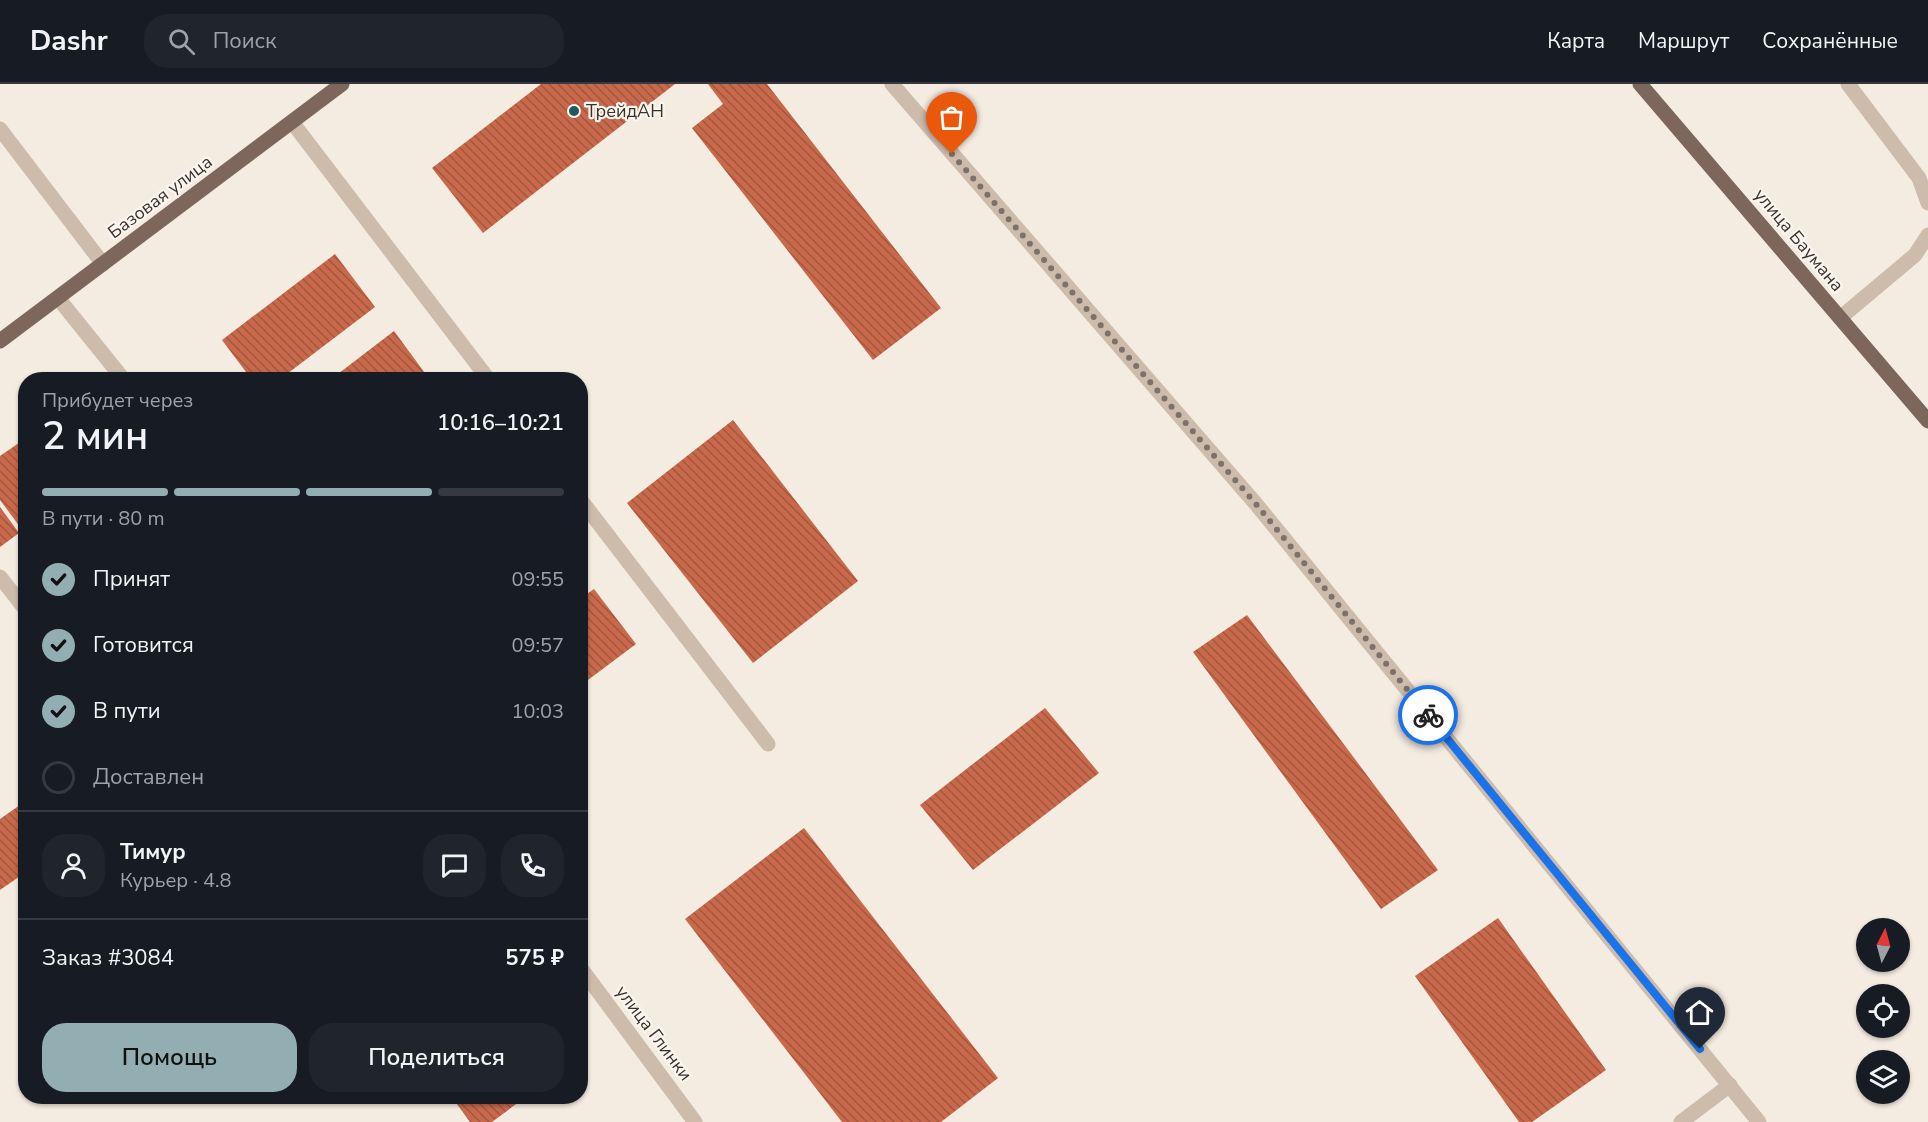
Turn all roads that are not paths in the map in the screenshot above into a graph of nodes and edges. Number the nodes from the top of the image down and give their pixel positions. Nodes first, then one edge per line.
1 (342, 84) edge
2 (892, 84) edge
3 (1640, 84) edge
4 (1848, 84) edge
5 (292, 122) junction
6 (0, 129) edge
7 (1928, 203) edge
8 (1928, 235) edge
9 (104, 264) junction
10 (58, 298) junction
11 (1840, 318) junction
12 (0, 341) edge
13 (118, 372) edge
14 (483, 372) edge
15 (1928, 421) edge
16 (588, 509) edge
17 (0, 577) edge
18 (18, 600) edge
19 (768, 744) dead end
20 (588, 978) edge
21 (1730, 1085) junction
22 (696, 1122) edge
23 (1681, 1122) edge
24 (1759, 1122) edge

1 - 5 main road, Базовая улица
2 - 21 street
3 - 11 main road, улица Баумана
4 - 7 street
5 - 9 main road, Базовая улица
5 - 14 street
6 - 9 street
8 - 11 street
9 - 10 main road, Базовая улица
10 - 12 main road, Базовая улица
10 - 13 street
11 - 15 main road, улица Баумана
16 - 19 street
17 - 18 street
20 - 22 street, улица Глинки
21 - 23 street
21 - 24 street

